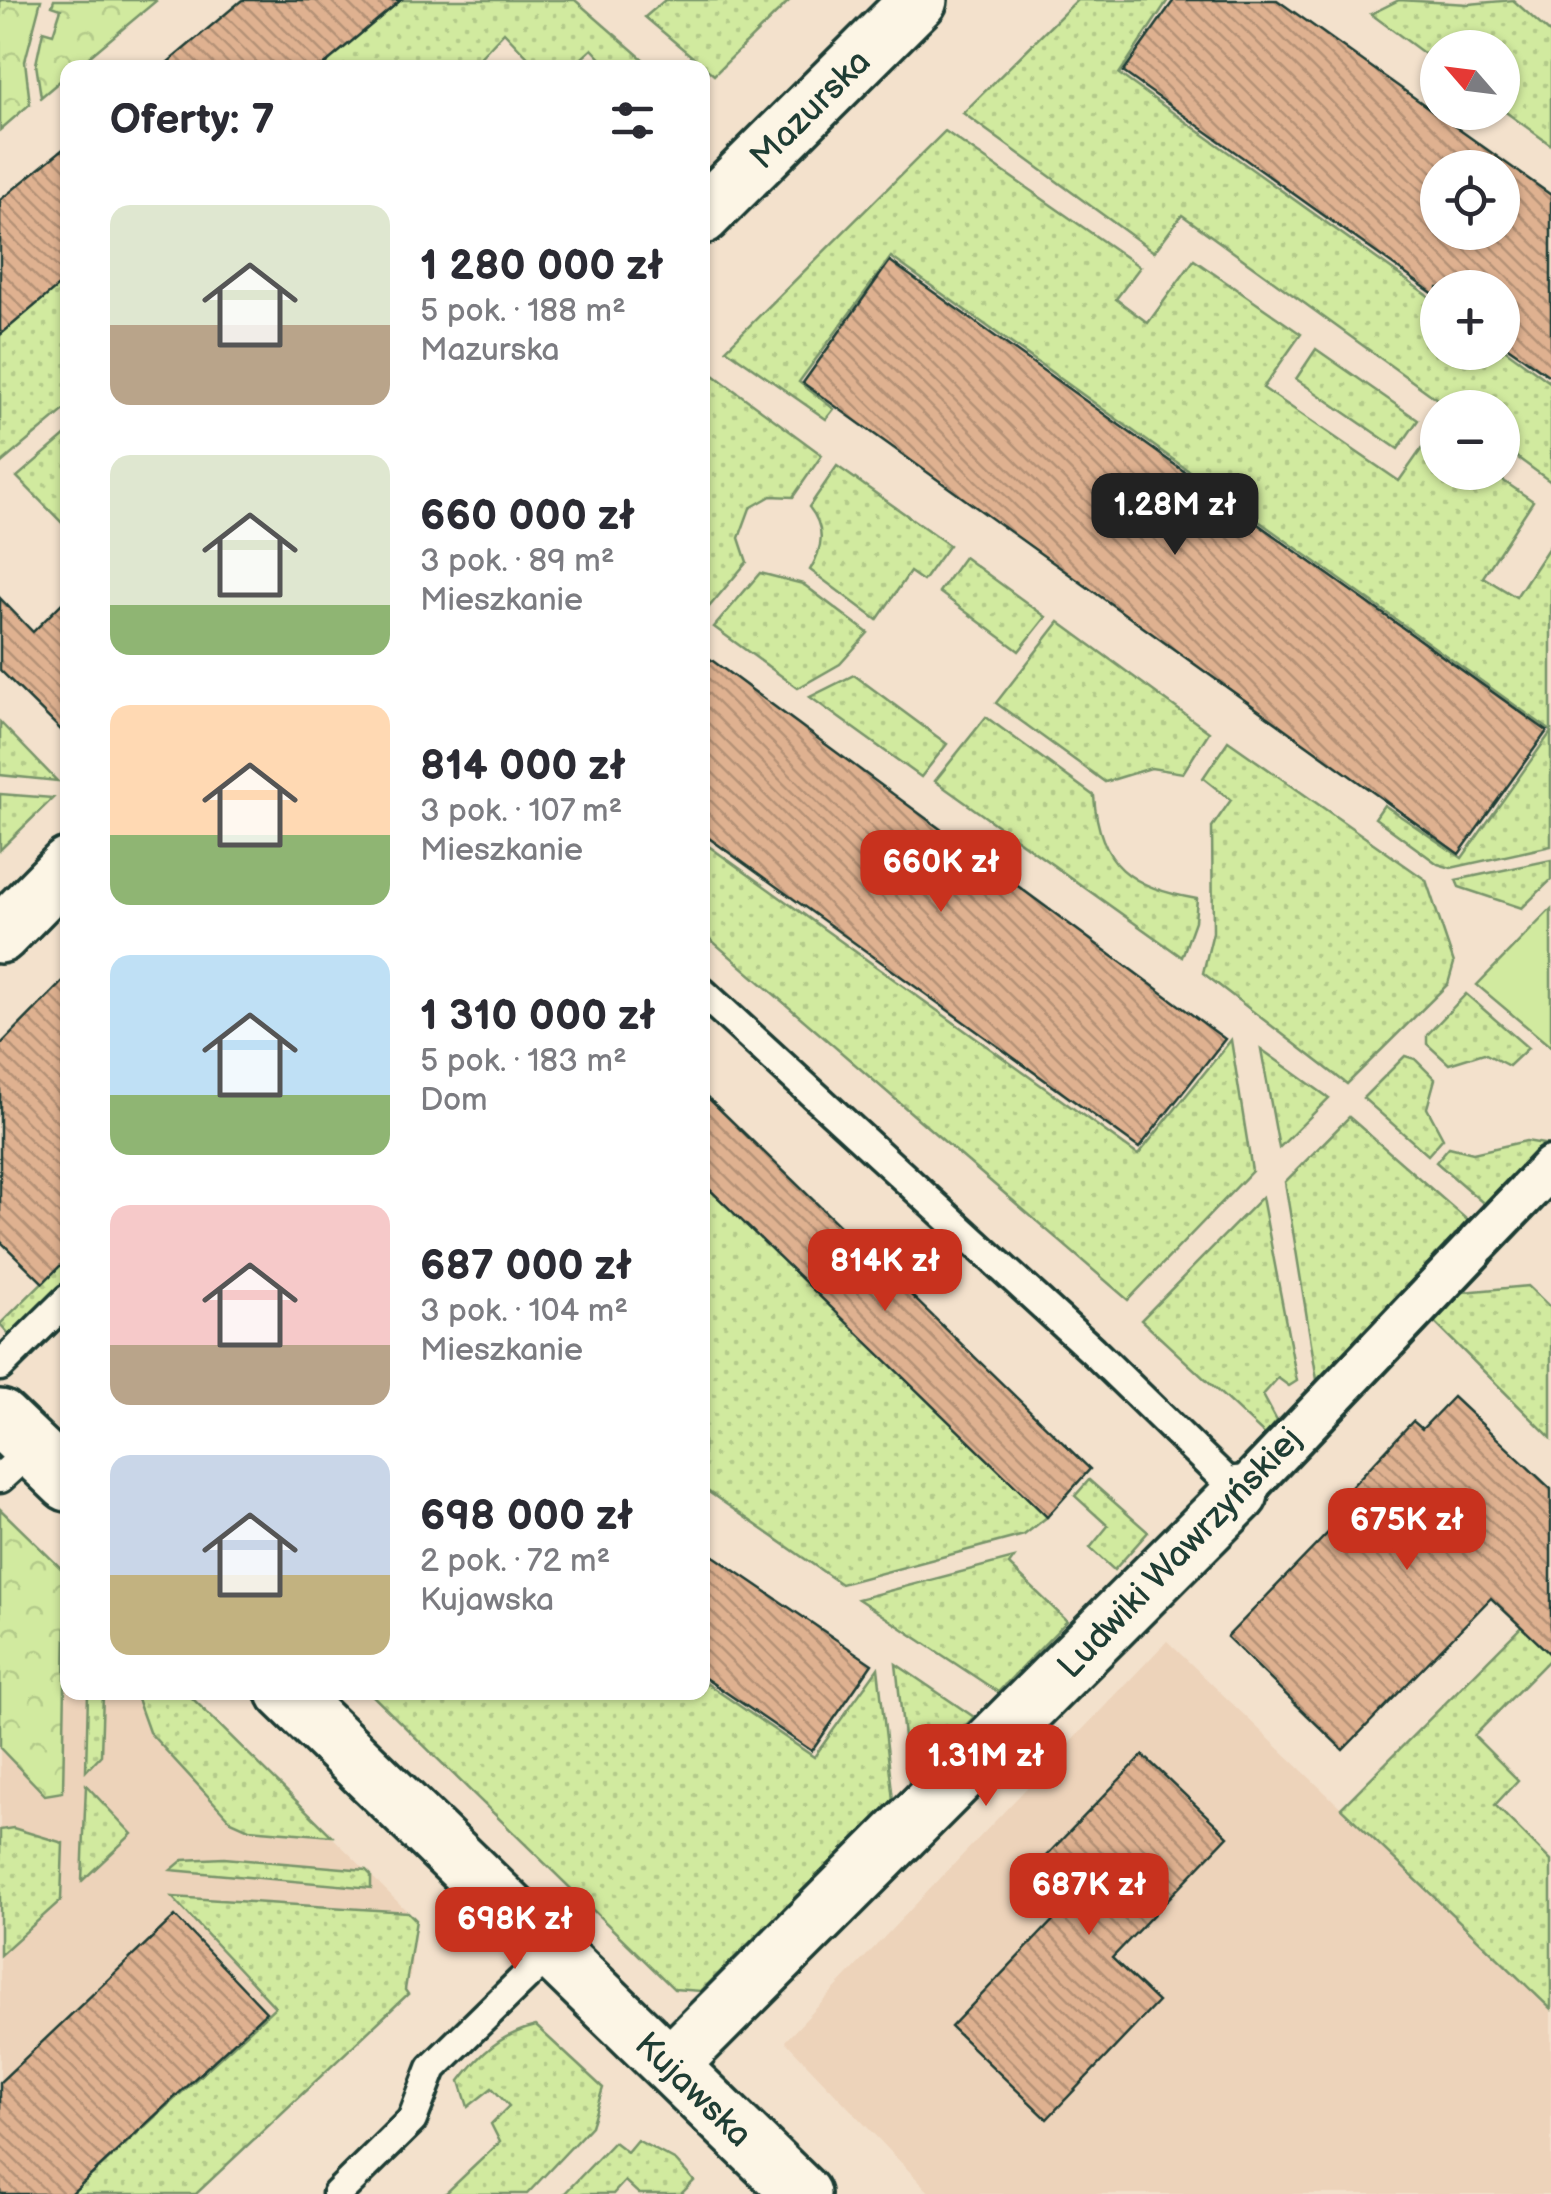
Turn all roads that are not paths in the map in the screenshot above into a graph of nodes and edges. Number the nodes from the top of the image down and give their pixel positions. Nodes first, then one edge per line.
1 (919, 0) edge
2 (710, 208) edge
3 (60, 874) edge
4 (0, 935) edge
5 (710, 999) edge
6 (1551, 1168) edge
7 (60, 1307) edge
8 (0, 1366) edge
9 (1240, 1494) junction
10 (293, 1700) edge
11 (553, 1950) junction
12 (671, 2064) junction
13 (337, 2194) edge
14 (802, 2194) edge

1 - 2 street, Mazurska
3 - 4 street
5 - 9 lane
6 - 9 street, Ludwiki Wawrzyńskiej
7 - 8 lane
9 - 12 street, Ludwiki Wawrzyńskiej
10 - 11 street, Kujawska
11 - 12 street, Kujawska
11 - 13 lane
12 - 14 street, Kujawska

